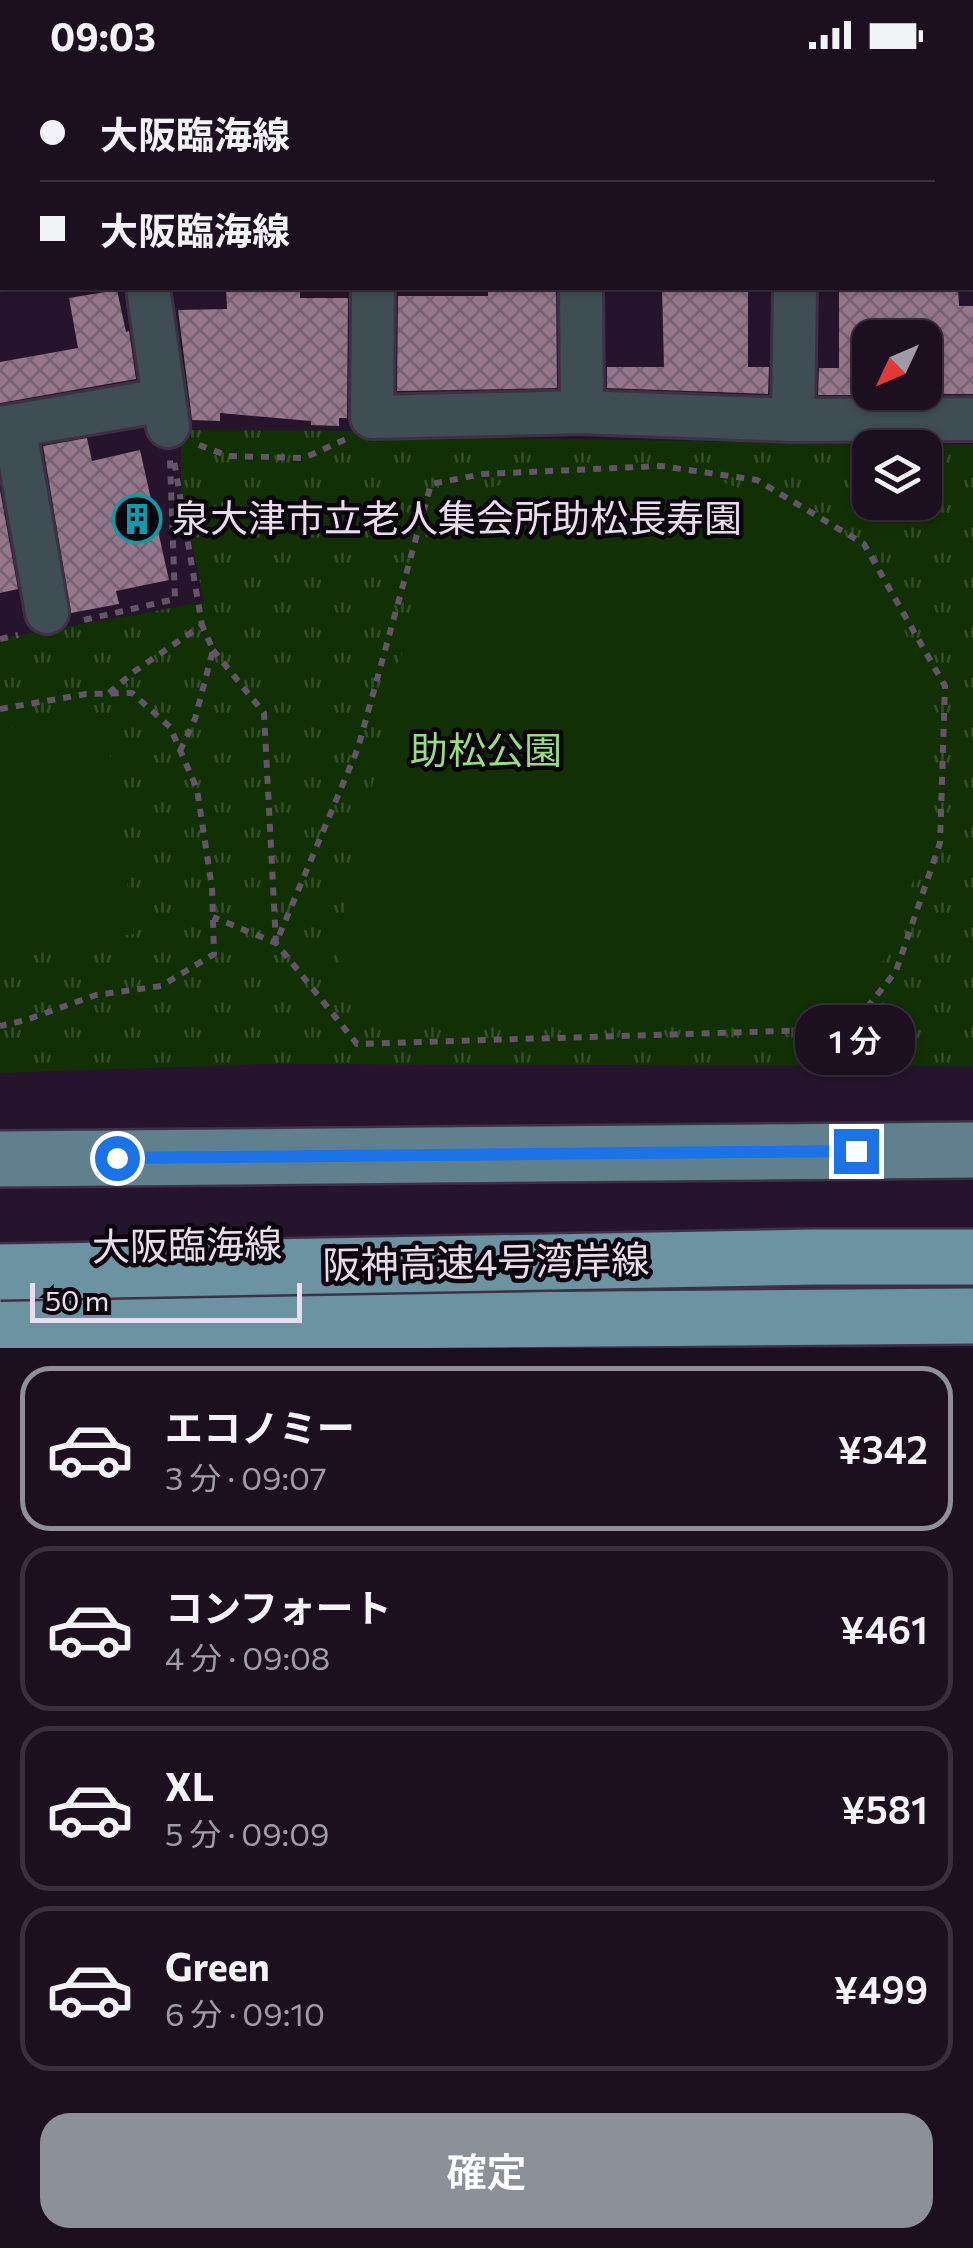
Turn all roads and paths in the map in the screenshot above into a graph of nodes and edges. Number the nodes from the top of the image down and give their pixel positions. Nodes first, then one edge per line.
1 (148, 290) edge
2 (374, 290) edge
3 (581, 290) edge
4 (795, 290) edge
5 (582, 412) junction
6 (973, 419) edge
7 (167, 420) junction
8 (793, 420) junction
9 (7, 427) edge
10 (304, 458) dead end
11 (16, 530) edge
12 (48, 623) junction
13 (202, 625) junction
14 (0, 639) edge
15 (212, 650) junction
16 (108, 694) junction
17 (0, 709) edge
18 (180, 750) junction
19 (213, 917) junction
20 (276, 943) junction
21 (0, 1026) edge
22 (973, 1150) edge
23 (0, 1159) edge
24 (973, 1239) edge
25 (395, 1244) junction
26 (0, 1245) edge
27 (816, 1256) junction
28 (973, 1257) edge
29 (0, 1272) edge
30 (0, 1309) edge
31 (973, 1316) edge
32 (477, 1320) junction
33 (0, 1324) edge
34 (125, 1348) edge

1 - 7 street
2 - 5 street
3 - 5 street
4 - 8 street
5 - 8 street
6 - 8 street
7 - 9 street
7 - 10 path
7 - 12 path
7 - 13 path
9 - 11 street
11 - 12 street
12 - 14 path
13 - 15 path
13 - 16 path
15 - 18 path
15 - 20 path
16 - 17 path
16 - 18 path
18 - 19 path
19 - 20 path
19 - 21 path
20 - 20 path
22 - 23 main road
24 - 25 main road, 大阪臨海線
25 - 26 main road, 大阪臨海線
25 - 30 main road
26 - 27 highway, bridge
27 - 28 highway, 阪神高速4号湾岸線, bridge
27 - 29 highway, 阪神高速4号湾岸線, bridge
31 - 32 highway, 阪神高速4号湾岸線
32 - 33 highway, 阪神高速4号湾岸線
32 - 34 highway

